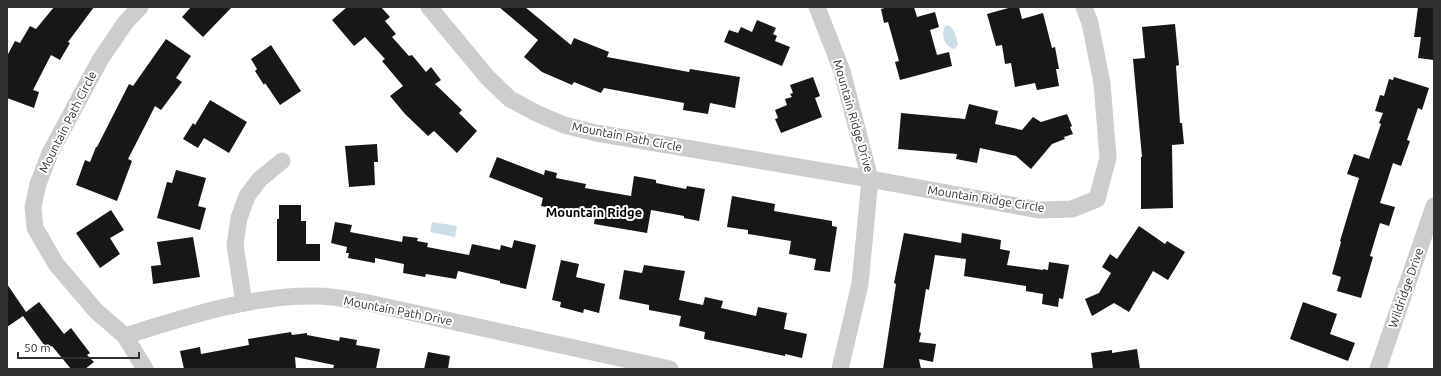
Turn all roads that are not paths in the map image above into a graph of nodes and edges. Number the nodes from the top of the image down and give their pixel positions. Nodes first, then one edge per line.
1 (140, 7) edge
2 (429, 7) edge
3 (817, 7) edge
4 (1084, 7) edge
5 (282, 161) dead end
6 (870, 179) junction
7 (1434, 206) edge
8 (244, 303) junction
9 (125, 336) junction
10 (145, 369) edge
11 (670, 369) edge
12 (840, 369) edge
13 (1378, 369) edge

1 - 9 street, Mountain Path Circle
2 - 6 street, Mountain Path Circle
3 - 6 street, Mountain Ridge Drive
4 - 6 street, Mountain Ridge Circle
5 - 8 street
6 - 12 street, Mountain Ridge Drive
7 - 13 street, Wildridge Drive
8 - 9 street, Mountain Path Drive
8 - 11 street, Mountain Path Drive
9 - 10 street, Mountain Path Circle

